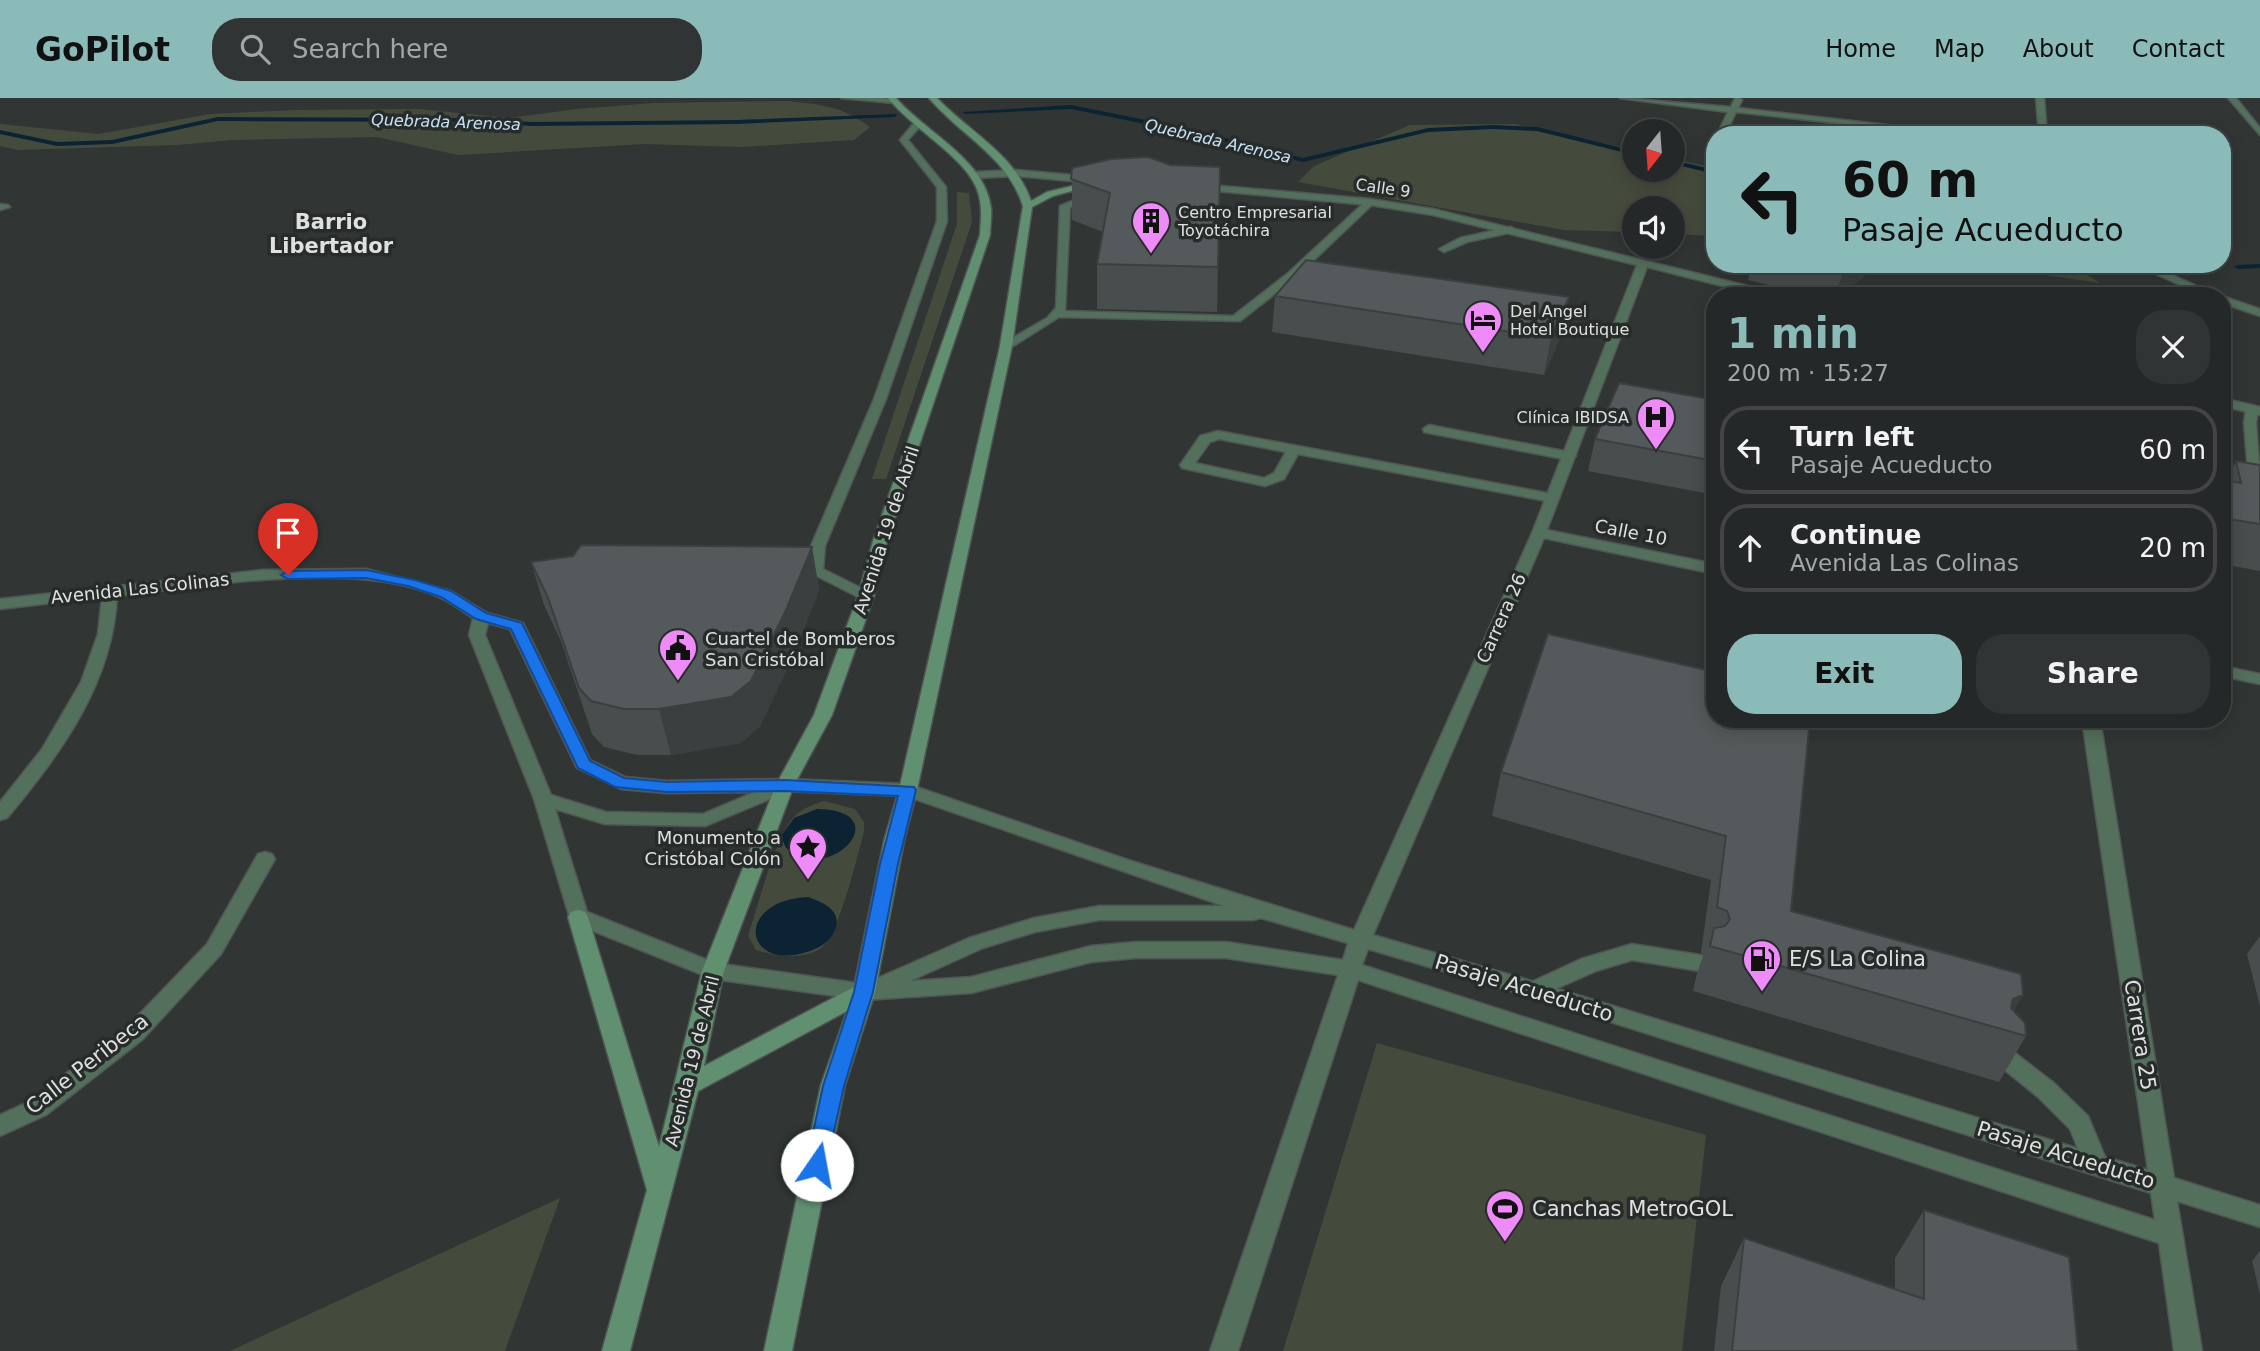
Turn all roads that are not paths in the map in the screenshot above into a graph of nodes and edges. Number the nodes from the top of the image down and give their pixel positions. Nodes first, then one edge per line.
1 (845, 98) edge
2 (856, 98) edge
3 (933, 98) edge
4 (1624, 98) edge
5 (1739, 98) edge
6 (2040, 98) edge
7 (2232, 98) edge
8 (893, 100) edge
9 (1733, 109) junction
10 (917, 125) junction
11 (1725, 126) edge
12 (1888, 126) edge
13 (2042, 126) edge
14 (2260, 133) edge
15 (1015, 173) junction
16 (976, 175) junction
17 (1109, 180) joint
18 (1188, 187) edge
19 (1108, 193) edge
20 (1370, 202) junction
21 (1028, 206) junction
22 (1510, 230) junction
23 (1444, 249) dead end
24 (1643, 264) junction
25 (2160, 273) edge
26 (1739, 287) edge
27 (2193, 287) edge
28 (2231, 302) edge
29 (2260, 313) edge
30 (1056, 314) junction
31 (1006, 346) junction
32 (2231, 404) edge
33 (2256, 410) edge
34 (1429, 429) dead end
35 (1294, 449) junction
36 (1569, 456) junction
37 (2255, 472) edge
38 (1552, 498) junction
39 (1539, 533) junction
40 (1706, 567) edge
41 (110, 591) junction
42 (866, 596) junction
43 (0, 604) edge
44 (481, 616) junction
45 (2231, 673) edge
46 (2260, 679) edge
47 (2092, 728) edge
48 (785, 785) junction
49 (908, 790) junction
50 (543, 799) junction
51 (0, 814) edge
52 (265, 859) dead end
53 (1270, 913) junction
54 (578, 917) junction
55 (1360, 940) junction
56 (1700, 963) dead end
57 (1349, 969) junction
58 (713, 971) junction
59 (1535, 990) junction
60 (864, 992) junction
61 (1998, 1052) edge
62 (688, 1085) junction
63 (0, 1126) edge
64 (2096, 1164) junction
65 (2163, 1186) junction
66 (660, 1191) junction
67 (2260, 1216) edge
68 (2171, 1236) junction
69 (615, 1351) edge
70 (778, 1351) edge
71 (1224, 1351) edge
72 (2188, 1351) edge

1 - 2 street
2 - 8 street
3 - 15 main road
4 - 9 street
5 - 9 street
6 - 13 street
7 - 14 street
8 - 10 main road, Avenida 19 de Abril
9 - 11 street
9 - 12 street
10 - 16 main road, Avenida 19 de Abril
10 - 42 street
15 - 16 street
15 - 17 street
15 - 21 main road
16 - 42 main road, Avenida 19 de Abril
17 - 21 main road
18 - 20 street, Calle 9
19 - 30 street
20 - 22 street, Calle 9
20 - 30 street
21 - 31 main road
22 - 23 street
22 - 24 street, Calle 9
24 - 26 street, Calle 9
24 - 36 street, Carrera 26
25 - 27 street
28 - 29 street
30 - 31 street
31 - 49 main road
32 - 33 street
33 - 37 street
34 - 36 street
35 - 35 street
35 - 38 street
36 - 38 street, Carrera 26
38 - 39 street, Carrera 26
39 - 40 street, Calle 10
39 - 55 street, Carrera 26
41 - 43 street, Avenida Las Colinas
41 - 44 street, Avenida Las Colinas
41 - 51 street
42 - 48 main road, Avenida 19 de Abril
44 - 48 street, Avenida Las Colinas
44 - 50 street
45 - 46 street
47 - 65 street, Carrera 25
48 - 49 street, Pasaje Acueducto
48 - 50 street
48 - 58 main road, Avenida 19 de Abril
49 - 53 street, Pasaje Acueducto
49 - 60 main road
50 - 54 street
52 - 63 street, Calle Peribeca
53 - 55 street, Pasaje Acueducto
53 - 60 street
54 - 58 street
54 - 66 main road
55 - 57 street, Carrera 26
55 - 59 street, Pasaje Acueducto
56 - 59 street
57 - 60 street
57 - 68 street
57 - 71 street, Carrera 26
58 - 60 street
58 - 62 main road, Avenida 19 de Abril
59 - 64 street, Pasaje Acueducto
60 - 62 main road
60 - 70 main road
61 - 64 street
62 - 66 main road, Avenida 19 de Abril
64 - 65 street, Pasaje Acueducto
65 - 67 street, Pasaje Acueducto
65 - 68 street, Carrera 25
66 - 69 main road, Avenida 19 de Abril
68 - 72 street, Carrera 25

